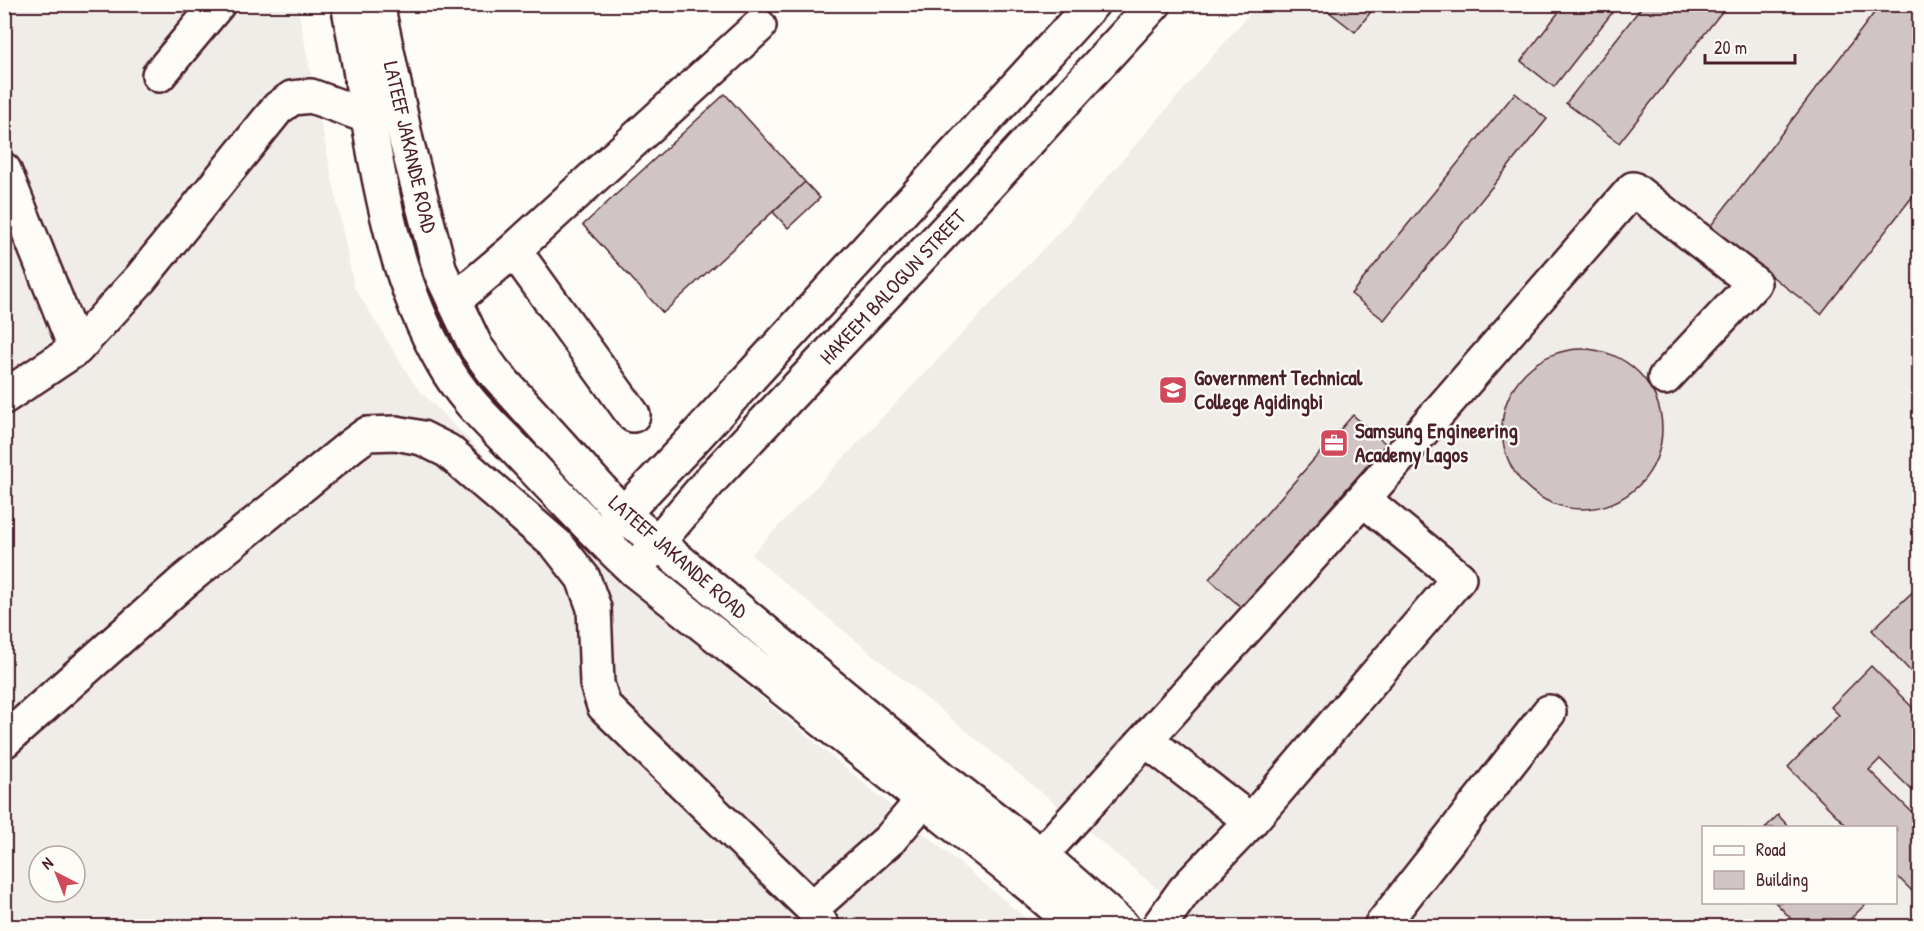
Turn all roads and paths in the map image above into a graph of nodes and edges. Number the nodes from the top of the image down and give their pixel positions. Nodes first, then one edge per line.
1 (218, 4) edge
2 (348, 4) edge
3 (377, 4) edge
4 (1092, 4) edge
5 (1154, 4) edge
6 (759, 26) dead end
7 (159, 75) dead end
8 (369, 117) junction
9 (946, 163) junction
10 (4, 170) edge
11 (979, 195) junction
12 (514, 250) junction
13 (454, 301) junction
14 (76, 349) junction
15 (1665, 378) dead end
16 (4, 397) edge
17 (633, 415) dead end
18 (1364, 499) junction
19 (623, 514) junction
20 (600, 538) junction
21 (658, 542) junction
22 (634, 570) junction
23 (1549, 712) dead end
24 (1146, 740) junction
25 (4, 741) edge
26 (923, 800) junction
27 (1251, 821) junction
28 (1041, 855) junction
29 (817, 917) edge
30 (1077, 927) edge
31 (1122, 927) edge
32 (1159, 927) edge
33 (1381, 927) edge

1 - 7 street
2 - 8 street, LATEEF JAKANDE ROAD
3 - 13 street, LATEEF JAKANDE ROAD
4 - 9 street, HAKEEM BALOGUN STREET
5 - 11 street, HAKEEM BALOGUN STREET
6 - 12 street
8 - 14 street
8 - 20 street, LATEEF JAKANDE ROAD
9 - 11 street
9 - 19 street, HAKEEM BALOGUN STREET
10 - 14 street
11 - 21 street, HAKEEM BALOGUN STREET
12 - 13 street
12 - 17 street
13 - 19 street, LATEEF JAKANDE ROAD
14 - 16 street
15 - 18 street
18 - 24 street
18 - 27 street
19 - 20 street, HAKEEM BALOGUN STREET
19 - 21 street, LATEEF JAKANDE ROAD
20 - 22 street, LATEEF JAKANDE ROAD
21 - 22 street, HAKEEM BALOGUN STREET
21 - 28 street, LATEEF JAKANDE ROAD
22 - 26 street, LATEEF JAKANDE ROAD
23 - 33 street
24 - 27 street
24 - 28 street
25 - 29 street
26 - 29 street
26 - 30 street, LATEEF JAKANDE ROAD
27 - 32 street
28 - 31 street, LATEEF JAKANDE ROAD

